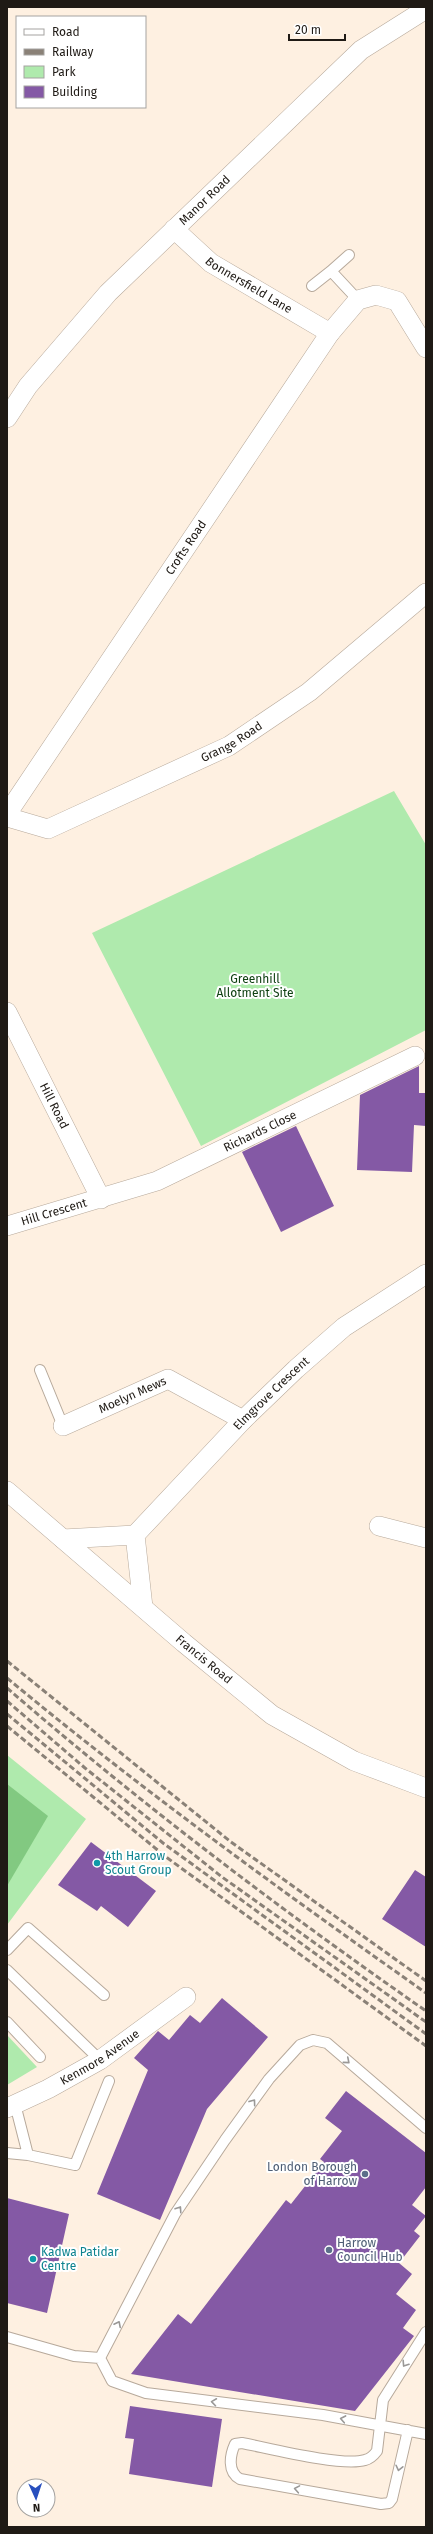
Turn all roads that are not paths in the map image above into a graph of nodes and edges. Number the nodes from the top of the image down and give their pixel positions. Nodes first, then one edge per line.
1 (426, 9) edge
2 (174, 229) junction
3 (349, 255) dead end
4 (331, 270) junction
5 (312, 286) dead end
6 (358, 300) junction
7 (330, 333) junction
8 (426, 348) edge
9 (7, 418) edge
10 (426, 593) edge
11 (7, 814) edge
12 (7, 817) edge
13 (7, 1012) edge
14 (415, 1056) dead end
15 (101, 1199) junction
16 (7, 1226) edge
17 (426, 1274) edge
18 (40, 1370) dead end
19 (243, 1420) junction
20 (63, 1426) joint
21 (7, 1491) edge
22 (380, 1526) dead end
23 (135, 1535) junction
24 (426, 1538) edge
25 (63, 1539) junction
26 (143, 1607) junction
27 (426, 1788) edge
28 (7, 1950) edge
29 (7, 1970) edge
30 (104, 1995) dead end
31 (186, 1997) dead end
32 (7, 2022) edge
33 (40, 2056) dead end
34 (100, 2060) junction
35 (109, 2080) dead end
36 (11, 2106) edge
37 (426, 2128) edge
38 (7, 2153) edge
39 (28, 2155) junction
40 (426, 2332) edge
41 (7, 2338) edge
42 (100, 2358) junction
43 (381, 2426) junction
44 (408, 2430) junction
45 (426, 2434) edge

1 - 2 street, Manor Road
2 - 7 street, Bonnersfield Lane
2 - 9 street, Manor Road
3 - 4 lane
4 - 5 lane
4 - 6 lane
6 - 7 street, Crofts Road
6 - 8 street
7 - 11 street, Crofts Road
10 - 12 street, Grange Road
13 - 15 street, Hill Road
14 - 15 street, Richards Close
15 - 16 street, Hill Crescent
17 - 19 street, Elmgrove Crescent
18 - 20 lane
19 - 20 street, Moelyn Mews
19 - 23 street, Elmgrove Crescent
21 - 25 street, Francis Road
22 - 24 street
23 - 25 street
23 - 26 street
25 - 26 street, Francis Road
26 - 27 street, Francis Road
28 - 30 lane
29 - 34 lane
31 - 34 street, Kenmore Avenue
32 - 33 lane
34 - 36 street, Kenmore Avenue
35 - 39 lane
36 - 39 lane
42 -> 37 lane
38 - 39 lane
40 -> 43 lane
41 - 42 lane
43 -> 42 lane
43 - 44 lane
44 -> 43 lane
44 - 45 lane

